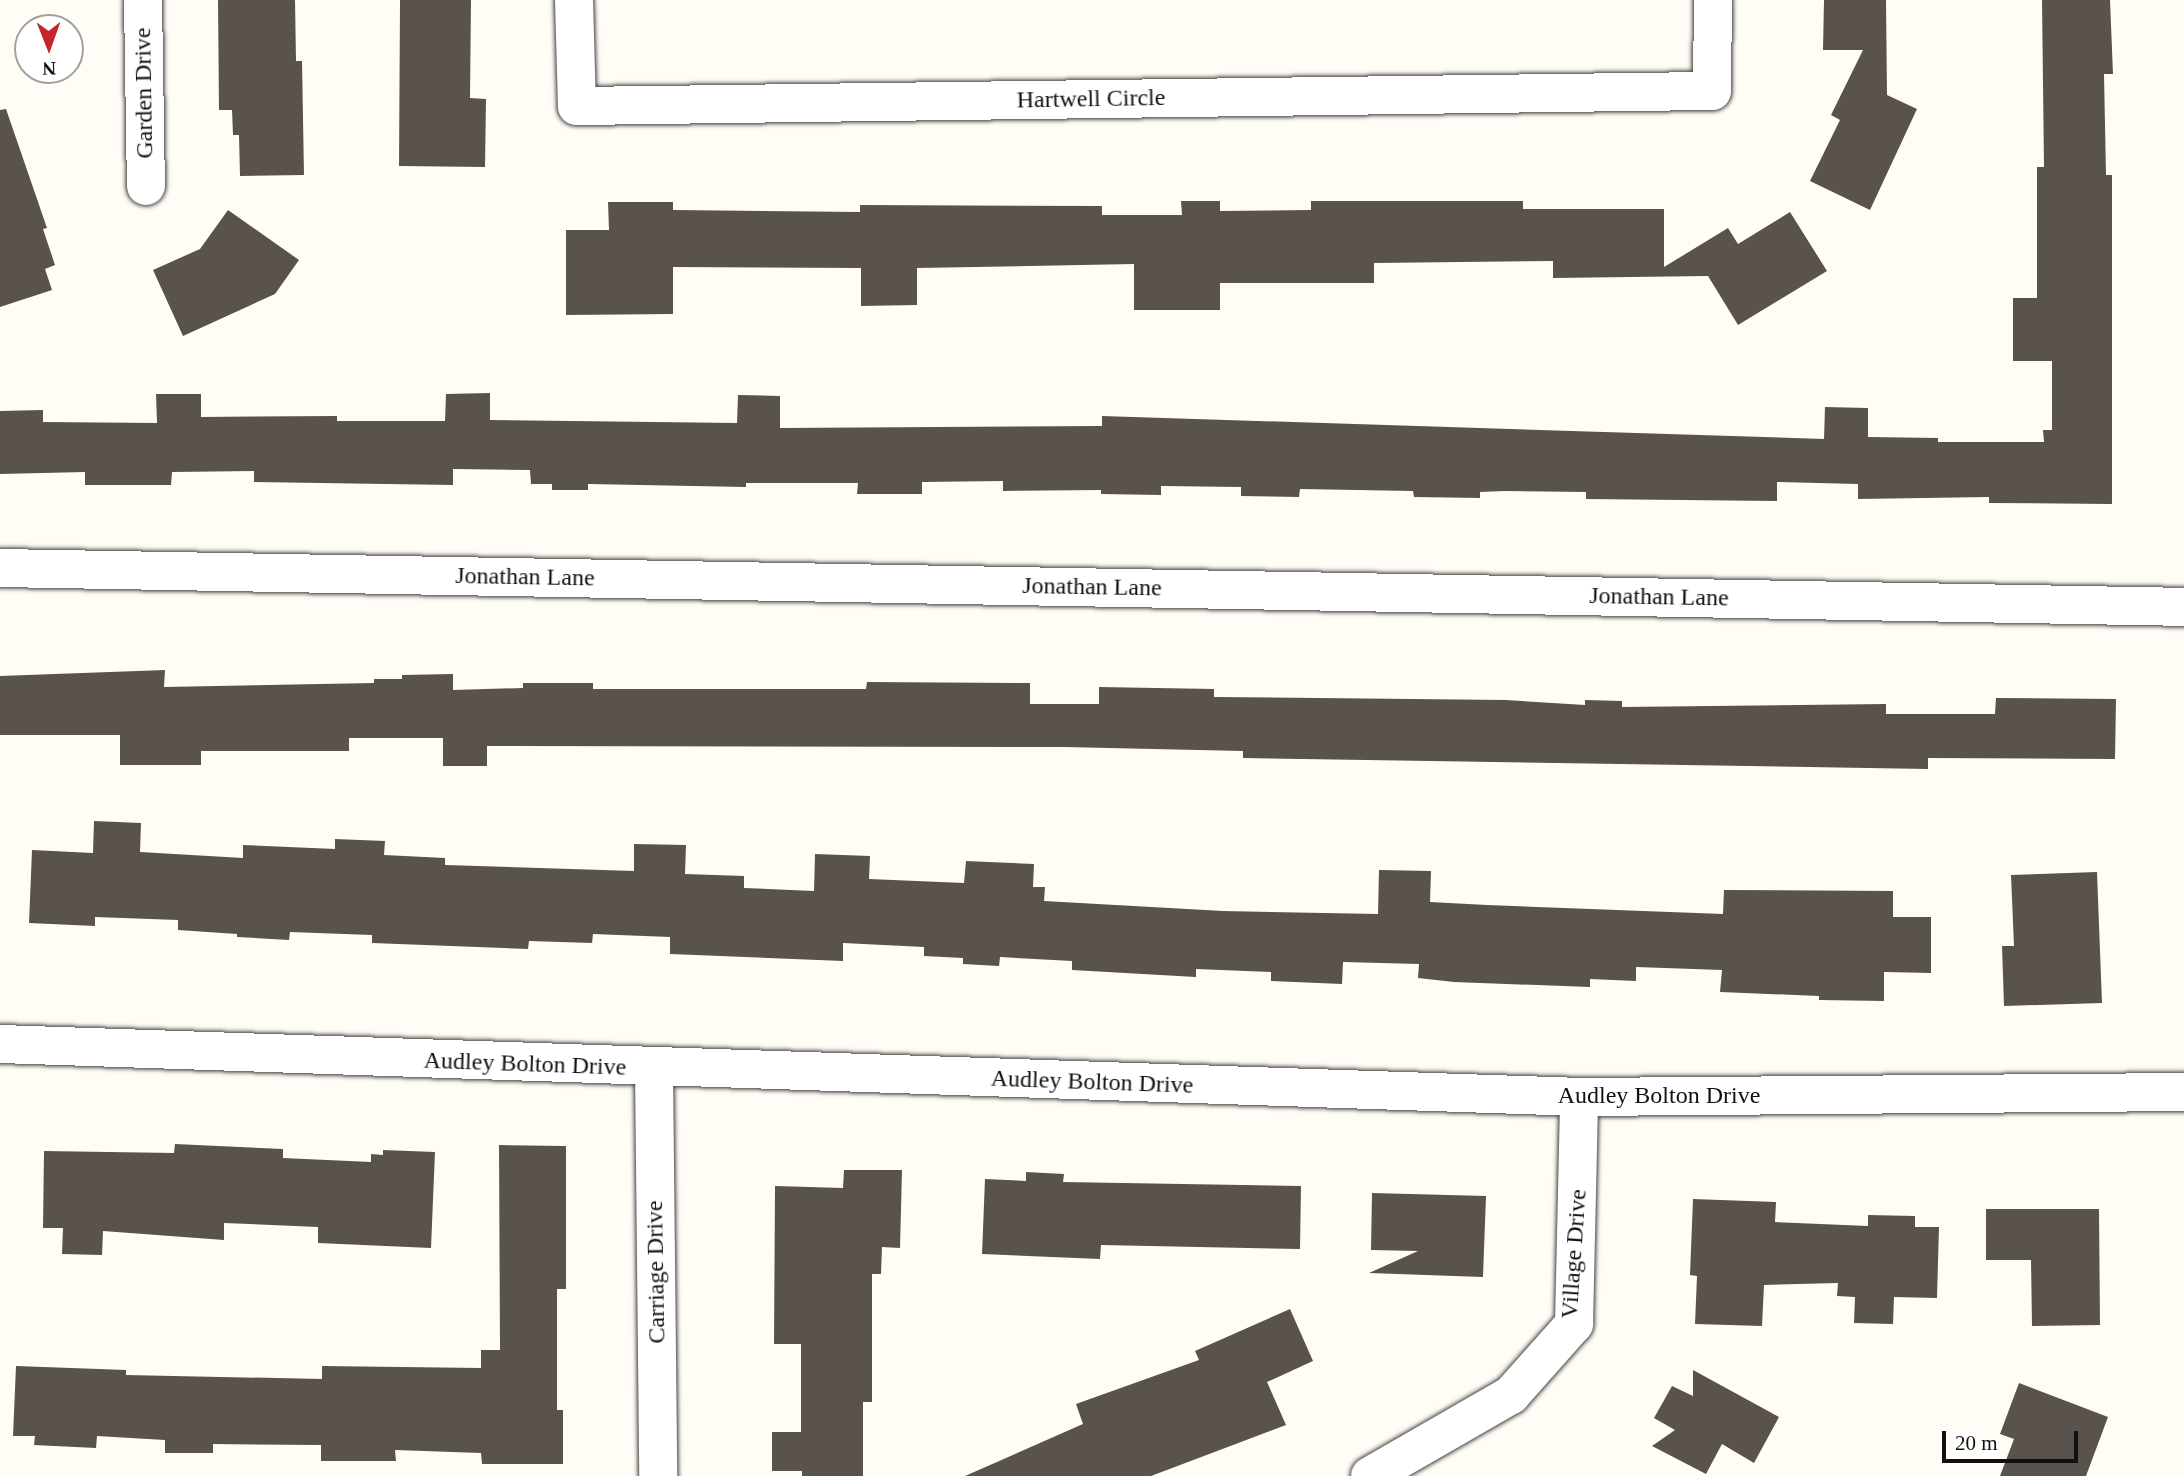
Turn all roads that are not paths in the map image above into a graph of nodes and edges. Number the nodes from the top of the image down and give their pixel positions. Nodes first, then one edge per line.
1 (143, 0) edge
2 (574, 0) edge
3 (1713, 0) edge
4 (146, 186) dead end
5 (0, 568) edge
6 (2184, 607) edge
7 (0, 1044) edge
8 (654, 1069) junction
9 (2184, 1092) edge
10 (1578, 1097) junction
11 (658, 1476) edge
12 (1370, 1476) edge

1 - 4 street, Garden Drive
2 - 3 street, Hartwell Circle
5 - 6 street, Jonathan Lane
7 - 8 street, Audley Bolton Drive
8 - 10 street, Audley Bolton Drive
8 - 11 street, Carriage Drive
9 - 10 street, Audley Bolton Drive
10 - 12 street, Village Drive

